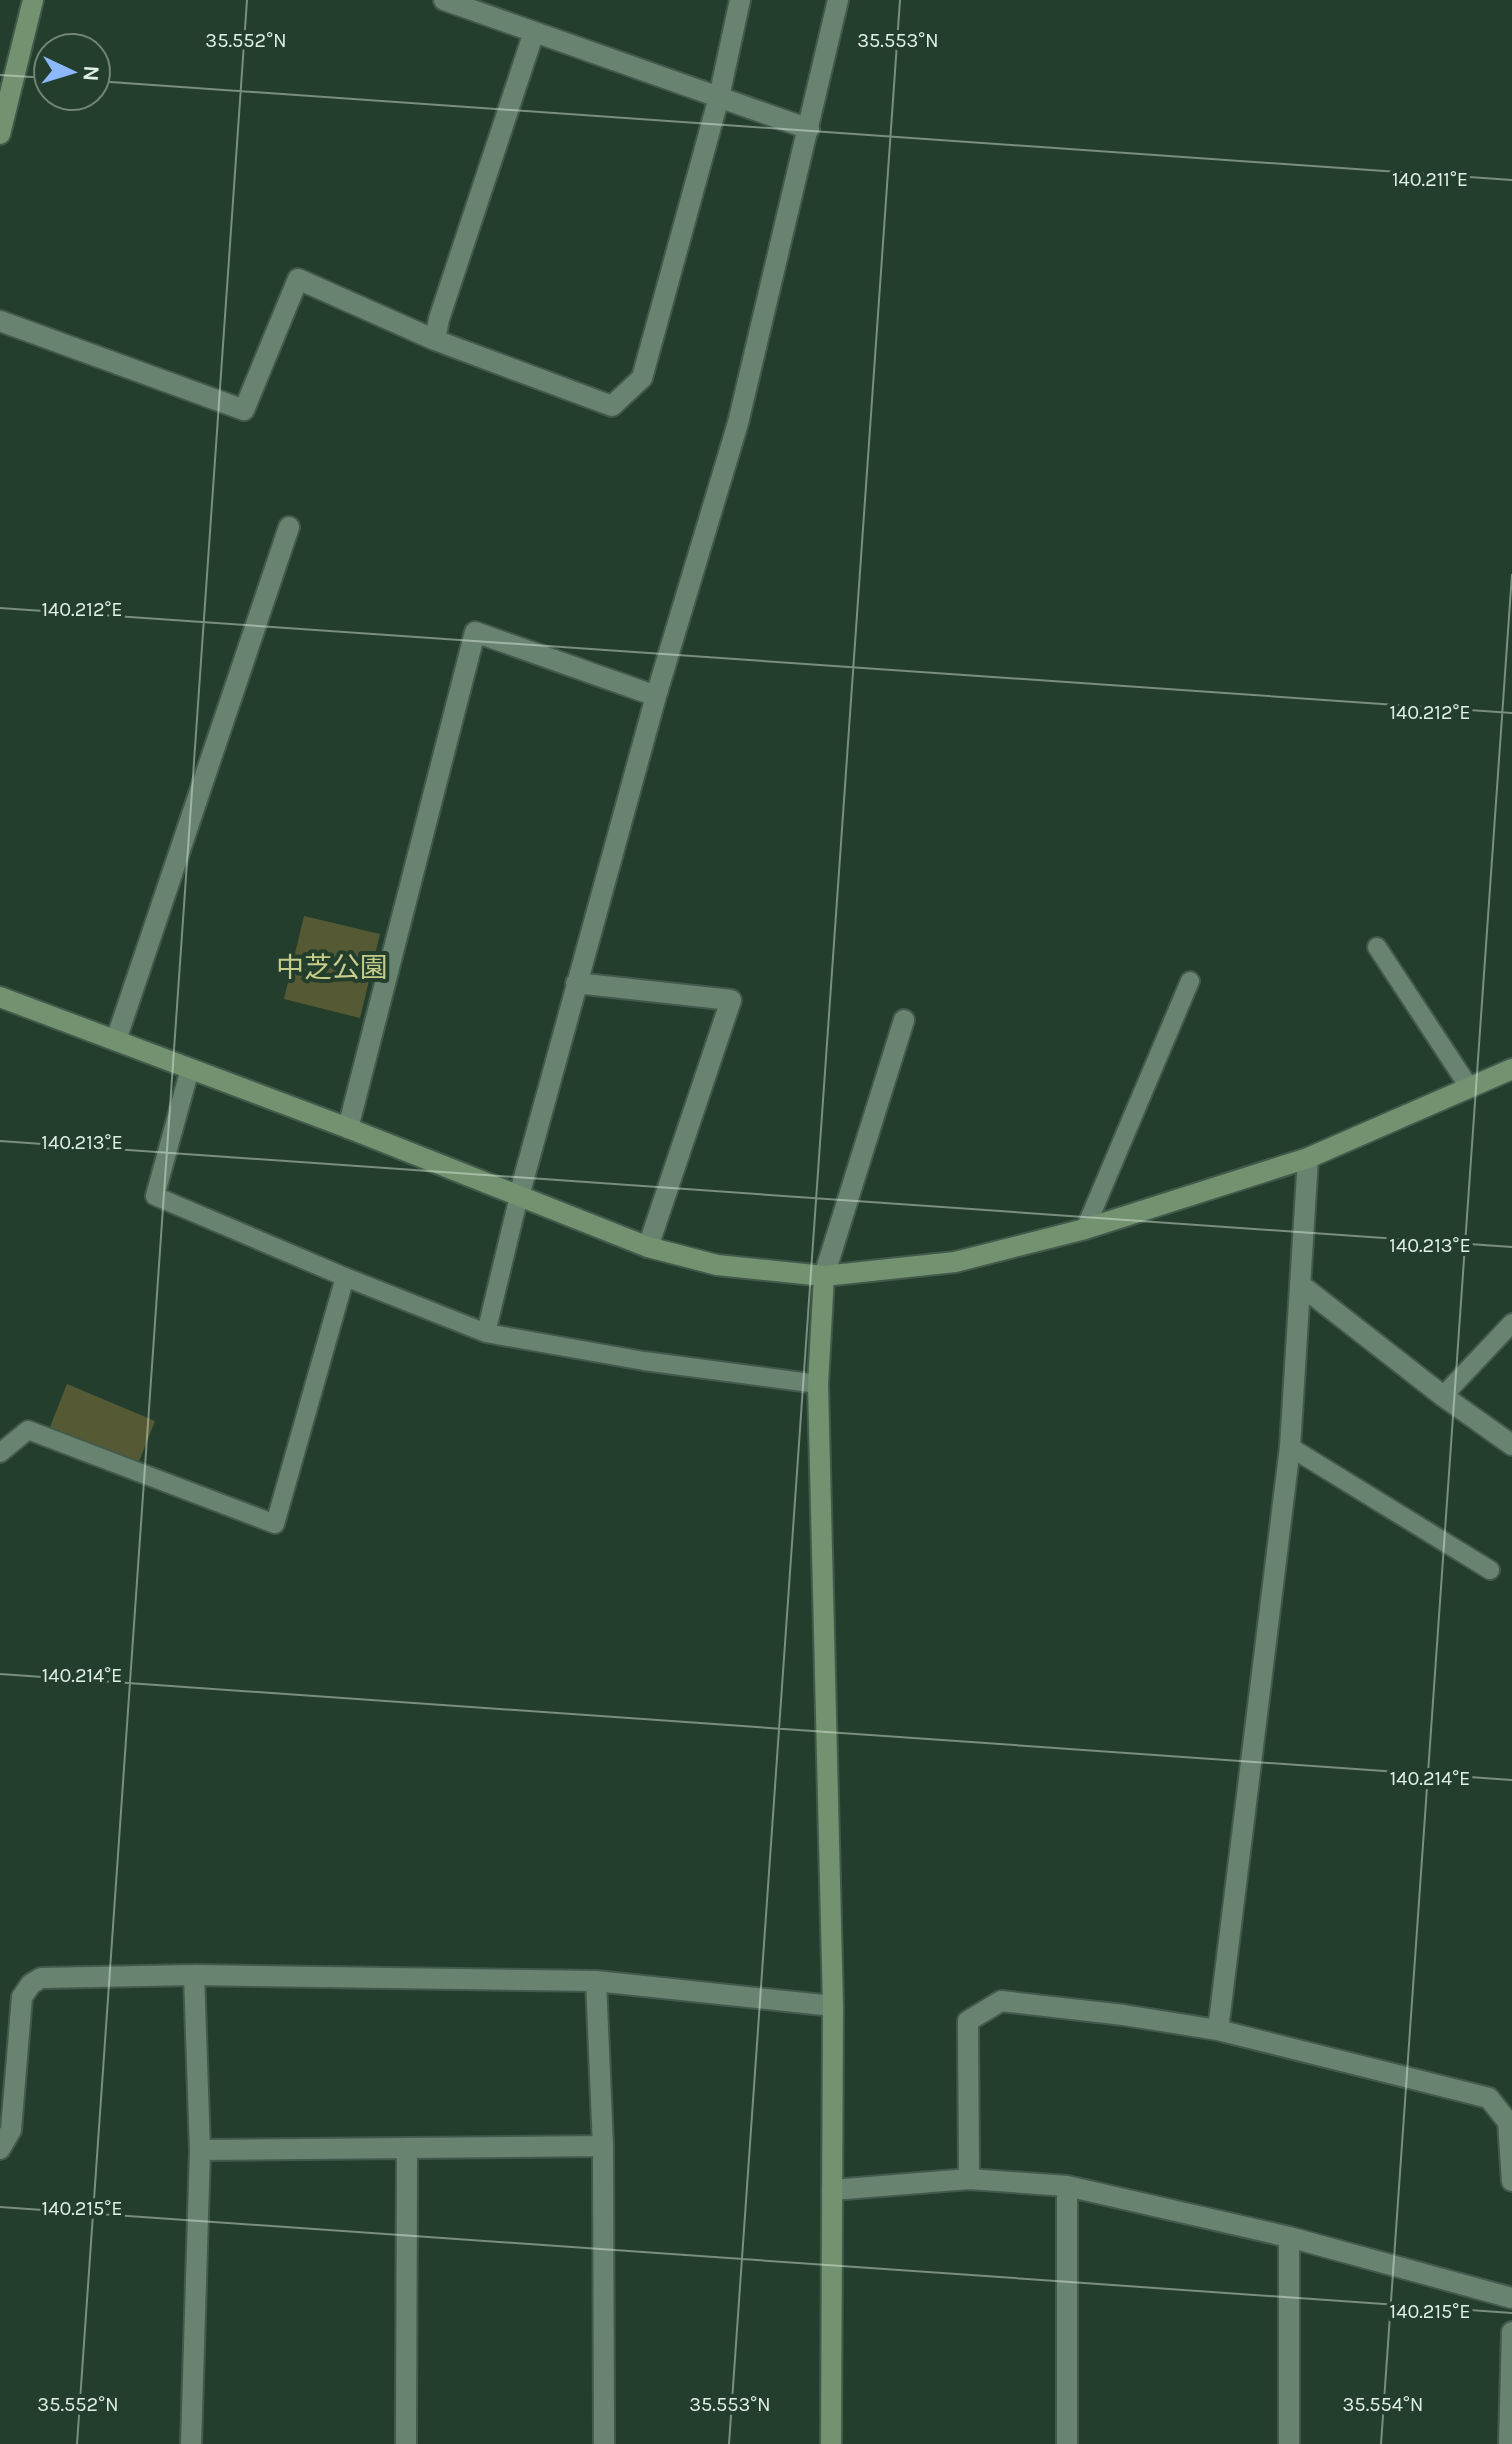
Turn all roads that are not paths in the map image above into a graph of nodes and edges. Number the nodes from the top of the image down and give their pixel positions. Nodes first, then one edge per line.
1 (33, 0) edge
2 (444, 0) edge
3 (740, 0) edge
4 (838, 0) edge
5 (534, 32) junction
6 (719, 97) junction
7 (809, 129) junction
8 (0, 134) edge
9 (0, 321) edge
10 (435, 340) junction
11 (289, 527) dead end
12 (656, 696) junction
13 (1377, 947) dead end
14 (1190, 981) dead end
15 (576, 983) junction
16 (0, 997) edge
17 (904, 1020) dead end
18 (116, 1040) junction
19 (190, 1069) junction
20 (1512, 1069) edge
21 (1469, 1087) junction
22 (348, 1128) junction
23 (1308, 1158) junction
24 (519, 1196) junction
25 (1085, 1229) junction
26 (648, 1247) junction
27 (824, 1276) junction
28 (345, 1277) junction
29 (1302, 1286) junction
30 (1512, 1323) edge
31 (486, 1333) junction
32 (818, 1384) junction
33 (1443, 1396) junction
34 (1512, 1445) edge
35 (1290, 1447) junction
36 (0, 1453) edge
37 (1490, 1570) dead end
38 (194, 1975) junction
39 (596, 1981) junction
40 (833, 2006) junction
41 (1218, 2030) junction
42 (603, 2146) junction
43 (407, 2148) junction
44 (0, 2149) edge
45 (200, 2150) junction
46 (969, 2179) junction
47 (1512, 2181) edge
48 (1067, 2186) junction
49 (832, 2190) junction
50 (1289, 2237) junction
51 (1512, 2298) edge
52 (1512, 2332) edge
53 (191, 2444) edge
54 (406, 2444) edge
55 (604, 2444) edge
56 (831, 2444) edge
57 (1067, 2444) edge
58 (1289, 2444) edge
59 (1509, 2444) edge

1 - 8 street
2 - 5 street
3 - 6 street
4 - 7 street
5 - 6 street
5 - 10 street
6 - 7 street
6 - 10 street
7 - 12 street
9 - 10 street
11 - 18 street
12 - 15 street
12 - 22 street
13 - 21 lane
14 - 25 lane
15 - 24 street
15 - 26 street
16 - 18 street
17 - 27 street
18 - 19 street
19 - 22 street
19 - 28 lane
20 - 21 street
21 - 23 street
22 - 24 street
23 - 25 street
23 - 29 street
24 - 26 street
24 - 31 lane
25 - 27 street
26 - 27 street
27 - 32 street
28 - 31 lane
28 - 36 lane
29 - 33 street
29 - 35 street
30 - 33 lane
31 - 32 lane
32 - 40 street
33 - 34 street
35 - 37 lane
35 - 41 street
38 - 39 street
38 - 44 street
38 - 45 street
39 - 40 street
39 - 42 street
40 - 49 street
41 - 46 street
41 - 47 street
42 - 43 street
42 - 55 street
43 - 45 street
43 - 54 street
45 - 53 street
46 - 48 street
46 - 49 street
48 - 50 street
48 - 57 street
49 - 56 street
50 - 51 street
50 - 58 street
52 - 59 street

